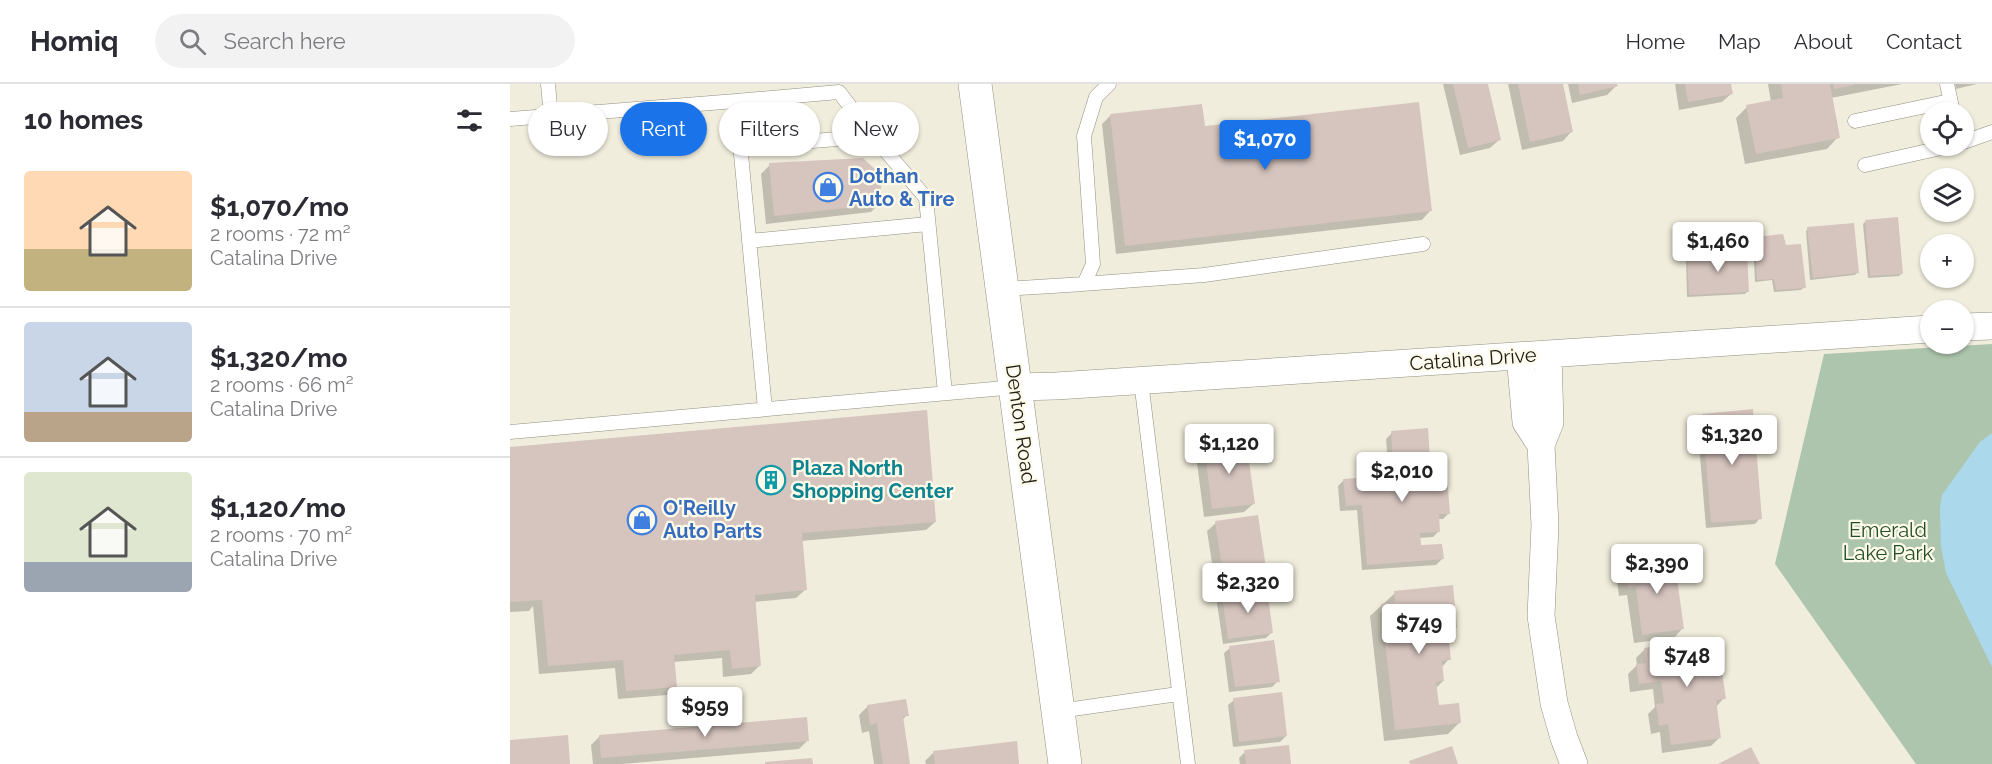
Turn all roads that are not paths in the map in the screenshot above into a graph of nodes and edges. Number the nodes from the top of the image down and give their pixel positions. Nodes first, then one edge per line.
1 (548, 84) edge
2 (975, 84) edge
3 (1109, 84) edge
4 (1947, 84) edge
5 (736, 101) joint
6 (550, 102) edge
7 (847, 102) edge
8 (1951, 102) edge
9 (608, 112) edge
10 (1920, 112) edge
11 (528, 119) edge
12 (510, 120) edge
13 (1855, 121) dead end
14 (1992, 132) edge
15 (1974, 138) edge
16 (1920, 153) edge
17 (741, 156) edge
18 (890, 156) edge
19 (1865, 165) dead end
20 (928, 224) junction
21 (749, 241) junction
22 (1423, 244) dead end
23 (1082, 284) junction
24 (1002, 289) junction
25 (1992, 326) edge
26 (1974, 327) edge
27 (1920, 331) edge
28 (1548, 354) junction
29 (1520, 356) junction
30 (1141, 381) junction
31 (1016, 387) junction
32 (945, 393) junction
33 (765, 409) junction
34 (510, 432) edge
35 (1541, 445) junction
36 (1178, 694) junction
37 (1059, 711) junction
38 (1065, 764) edge
39 (1188, 764) edge
40 (1574, 764) edge

1 - 6 lane
2 - 24 street, Denton Road
3 - 23 lane
4 - 8 lane
5 - 7 lane
5 - 9 lane
10 - 13 lane
11 - 12 lane
14 - 15 lane
16 - 19 lane
17 - 21 lane
18 - 20 lane
20 - 21 lane
20 - 32 lane
21 - 33 lane
22 - 23 lane
23 - 24 lane
24 - 31 street, Denton Road
25 - 26 street
27 - 28 street, Catalina Drive
28 - 29 street, Catalina Drive
28 - 35 street
29 - 30 street, Catalina Drive
29 - 35 street
30 - 31 street, Catalina Drive
30 - 36 lane
31 - 32 lane
31 - 37 street, Denton Road
32 - 33 lane
33 - 34 lane
35 - 40 street
36 - 37 lane
36 - 39 lane
37 - 38 street, Denton Road

